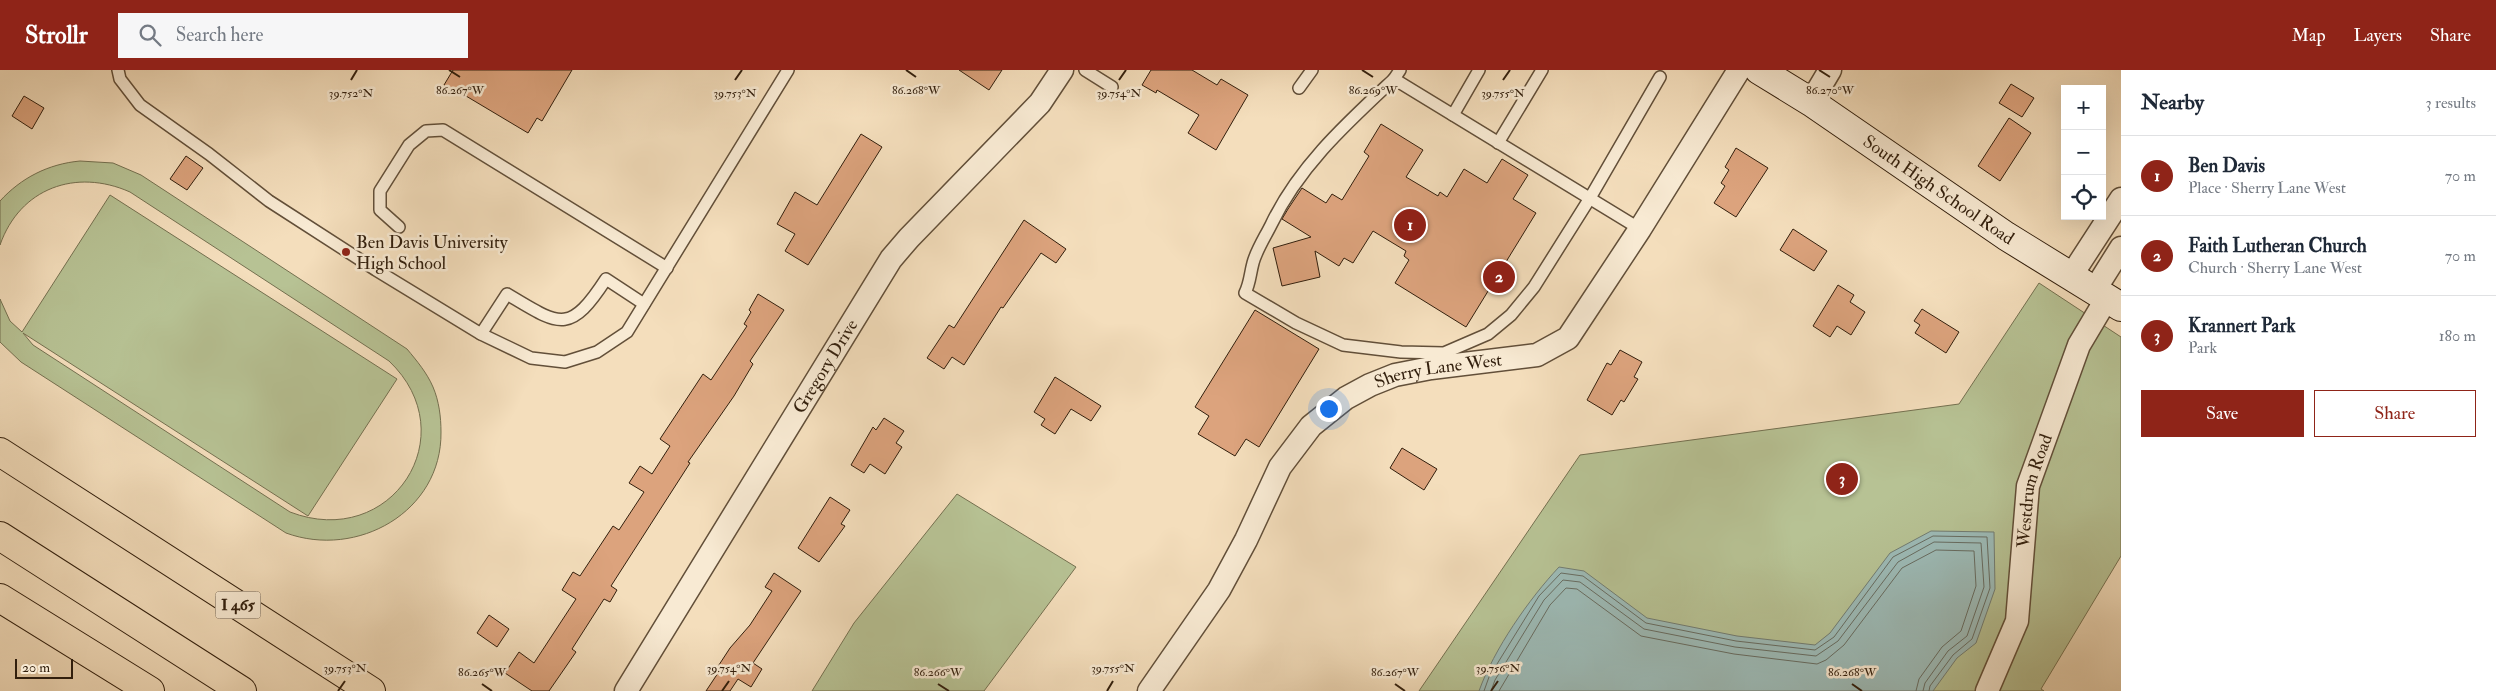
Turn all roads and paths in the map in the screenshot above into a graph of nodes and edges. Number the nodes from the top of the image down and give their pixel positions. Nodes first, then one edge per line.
1 (118, 70) edge
2 (788, 70) edge
3 (1062, 70) edge
4 (1085, 70) edge
5 (1312, 70) edge
6 (1479, 70) edge
7 (1542, 70) edge
8 (1739, 70) edge
9 (1759, 70) edge
10 (1830, 70) edge
11 (1397, 75) edge
12 (1660, 77) dead end
13 (1112, 87) dead end
14 (1299, 88) dead end
15 (1811, 102) junction
16 (1453, 115) junction
17 (1498, 143) junction
18 (1590, 198) junction
19 (2121, 199) edge
20 (399, 227) dead end
21 (1640, 229) junction
22 (2121, 248) edge
23 (667, 268) junction
24 (2071, 276) junction
25 (2107, 299) edge
26 (644, 304) junction
27 (481, 334) junction
28 (0, 432) edge
29 (0, 452) edge
30 (105, 519) junction
31 (0, 536) edge
32 (0, 598) edge
33 (150, 691) edge
34 (242, 691) edge
35 (371, 691) edge
36 (626, 691) edge
37 (1149, 691) edge
38 (1987, 691) edge

1 - 27 lane
2 - 23 lane
3 - 36 street, Gregory Drive
4 - 13 lane
5 - 14 lane
6 - 16 lane
7 - 17 lane
8 - 21 street, Sherry Lane West
9 - 15 street, South High School Road
10 - 15 street
11 - 16 lane
11 - 18 lane
12 - 18 lane
15 - 24 street, South High School Road
16 - 17 lane
17 - 18 lane
18 - 21 lane
19 - 24 street
20 - 23 lane
21 - 37 street, Sherry Lane West
22 - 25 street, Westdrum Road
23 - 26 lane
24 - 25 street, South High School Road
25 - 38 street, Westdrum Road
26 - 27 lane
26 - 27 lane
28 - 30 highway
29 - 30 highway, I 465
30 - 35 highway, I 465
31 - 34 highway
32 - 33 highway

